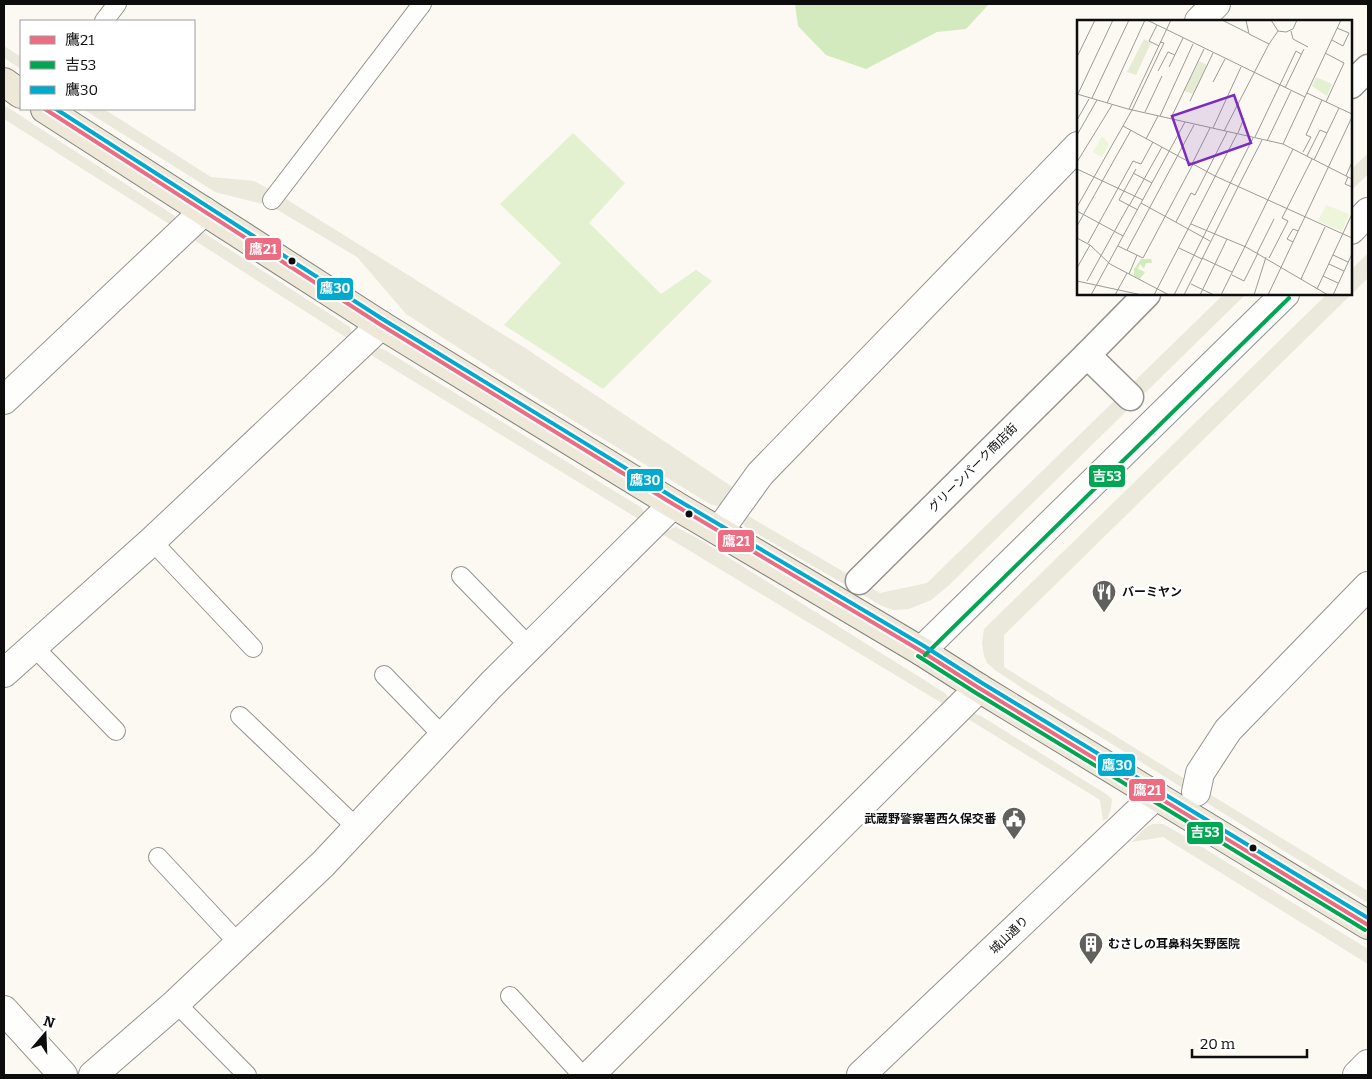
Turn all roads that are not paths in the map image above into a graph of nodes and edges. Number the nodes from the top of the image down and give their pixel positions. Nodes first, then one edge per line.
1 (117, 4) edge
2 (422, 4) edge
3 (1216, 4) edge
4 (105, 20) edge
5 (1200, 20) edge
6 (1368, 68) edge
7 (4, 82) edge
8 (1352, 84) edge
9 (20, 93) edge
10 (47, 110) edge
11 (1077, 147) edge
12 (272, 200) dead end
13 (204, 211) junction
14 (1368, 212) edge
15 (1352, 229) edge
16 (1146, 295) edge
17 (1284, 295) edge
18 (381, 325) junction
19 (1087, 354) junction
20 (1130, 397) dead end
21 (4, 400) edge
22 (673, 504) junction
23 (719, 531) junction
24 (152, 541) junction
25 (461, 576) dead end
26 (859, 581) dead end
27 (1368, 586) edge
28 (33, 646) junction
29 (530, 646) junction
30 (253, 648) dead end
31 (921, 651) junction
32 (4, 673) edge
33 (384, 675) dead end
34 (979, 688) junction
35 (240, 716) dead end
36 (116, 731) dead end
37 (443, 736) junction
38 (1196, 792) dead end
39 (1156, 795) junction
40 (357, 828) junction
41 (158, 857) dead end
42 (1368, 925) edge
43 (239, 944) junction
44 (510, 996) dead end
45 (176, 1003) junction
46 (4, 1010) edge
47 (1368, 1064) edge
48 (64, 1075) edge
49 (93, 1075) edge
50 (247, 1075) edge
51 (582, 1075) edge
52 (590, 1075) edge
53 (861, 1075) edge
54 (1357, 1075) edge

1 - 4 lane
2 - 12 lane
3 - 5 street
6 - 8 street
7 - 9 main road
10 - 13 main road
11 - 23 street
13 - 18 main road
13 - 21 street
14 - 15 street
16 - 19 street, グリーンパーク商店街
17 - 31 street
18 - 22 main road
18 - 24 street
19 - 20 street
19 - 26 street, グリーンパーク商店街
22 - 23 main road
22 - 29 street
23 - 31 main road
24 - 28 street
24 - 30 lane
25 - 29 lane
27 - 38 street
28 - 32 street
28 - 36 lane
29 - 37 street
31 - 34 main road
33 - 37 lane
34 - 39 main road
34 - 52 street
35 - 40 lane
37 - 40 street
39 - 42 main road
39 - 53 street, 城山通り
40 - 43 street
41 - 43 lane
43 - 45 street
44 - 51 lane
45 - 49 street
45 - 50 lane
46 - 48 street
47 - 54 street

